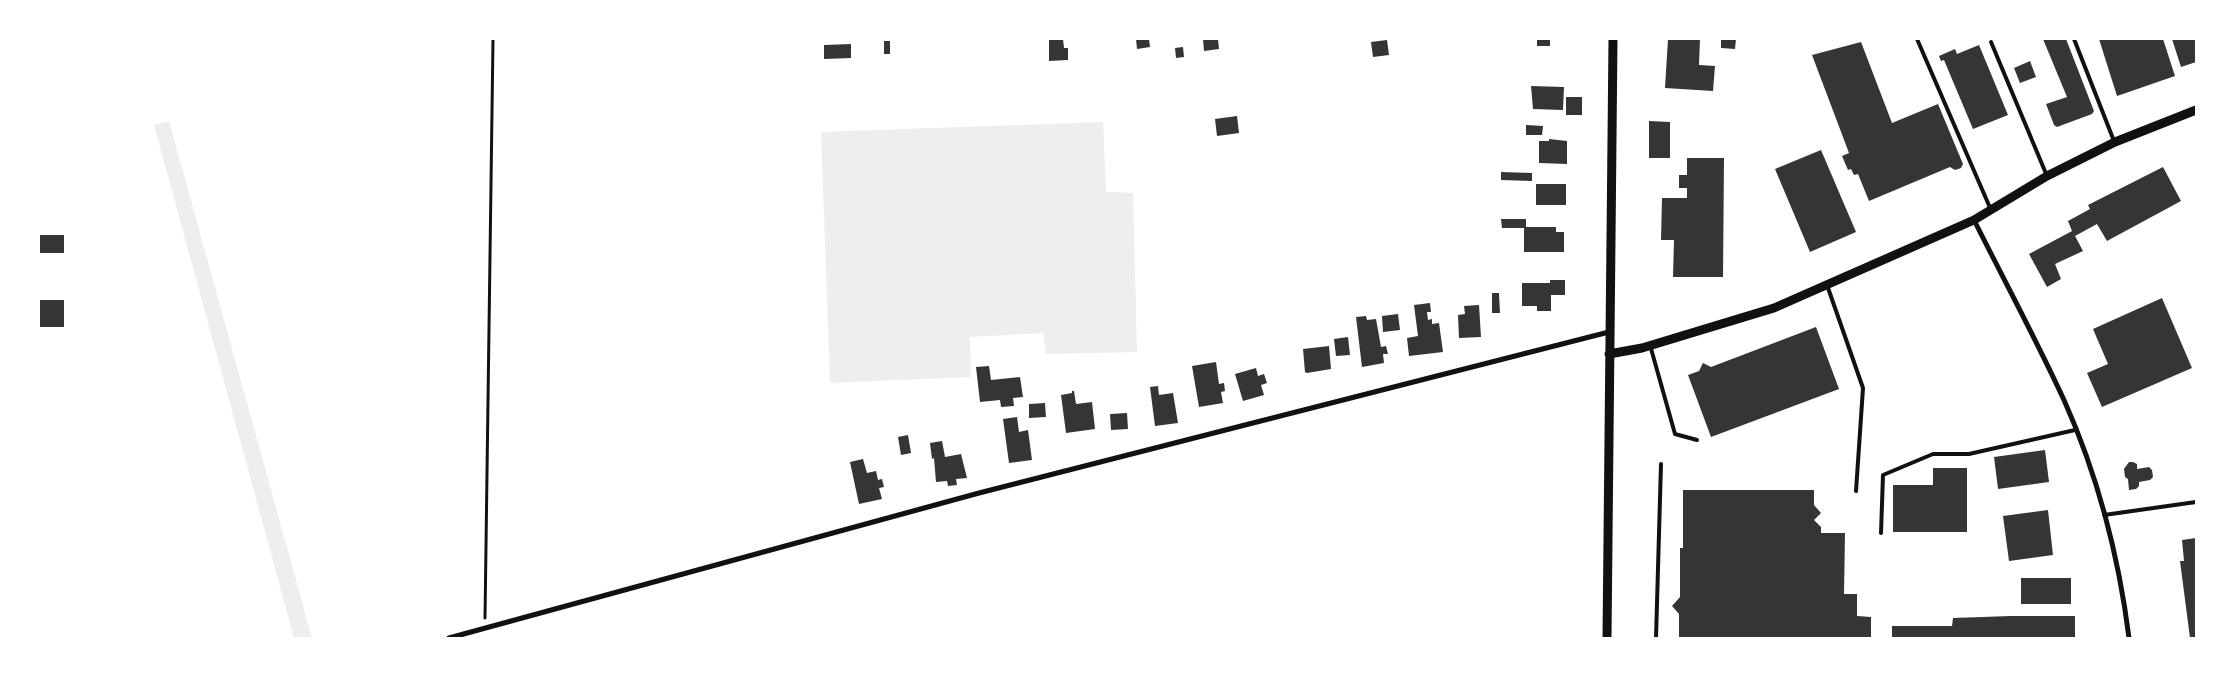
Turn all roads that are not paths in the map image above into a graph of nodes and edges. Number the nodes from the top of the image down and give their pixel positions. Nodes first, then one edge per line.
1 (1613, 39) edge
2 (1917, 39) edge
3 (2074, 39) edge
4 (1991, 42) dead end
5 (2196, 110) edge
6 (2115, 142) junction
7 (2047, 176) junction
8 (1992, 210) junction
9 (1974, 220) junction
10 (1827, 285) junction
11 (1609, 332) junction
12 (1650, 345) junction
13 (1609, 354) junction
14 (2075, 430) junction
15 (1697, 440) dead end
16 (1661, 464) dead end
17 (1856, 491) dead end
18 (2196, 502) edge
19 (2104, 515) junction
20 (1881, 533) dead end
21 (449, 638) edge
22 (1607, 638) edge
23 (1656, 638) edge
24 (2129, 638) edge

1 - 11 street
2 - 8 lane
3 - 6 lane
4 - 7 lane
5 - 6 street
6 - 7 street
7 - 8 street
8 - 9 street
9 - 10 street
9 - 14 street
10 - 12 street
10 - 17 lane
11 - 13 street
11 - 21 street
12 - 13 street
12 - 15 lane
13 - 22 street
14 - 19 street
14 - 20 lane
16 - 23 lane
18 - 19 lane
19 - 24 street

